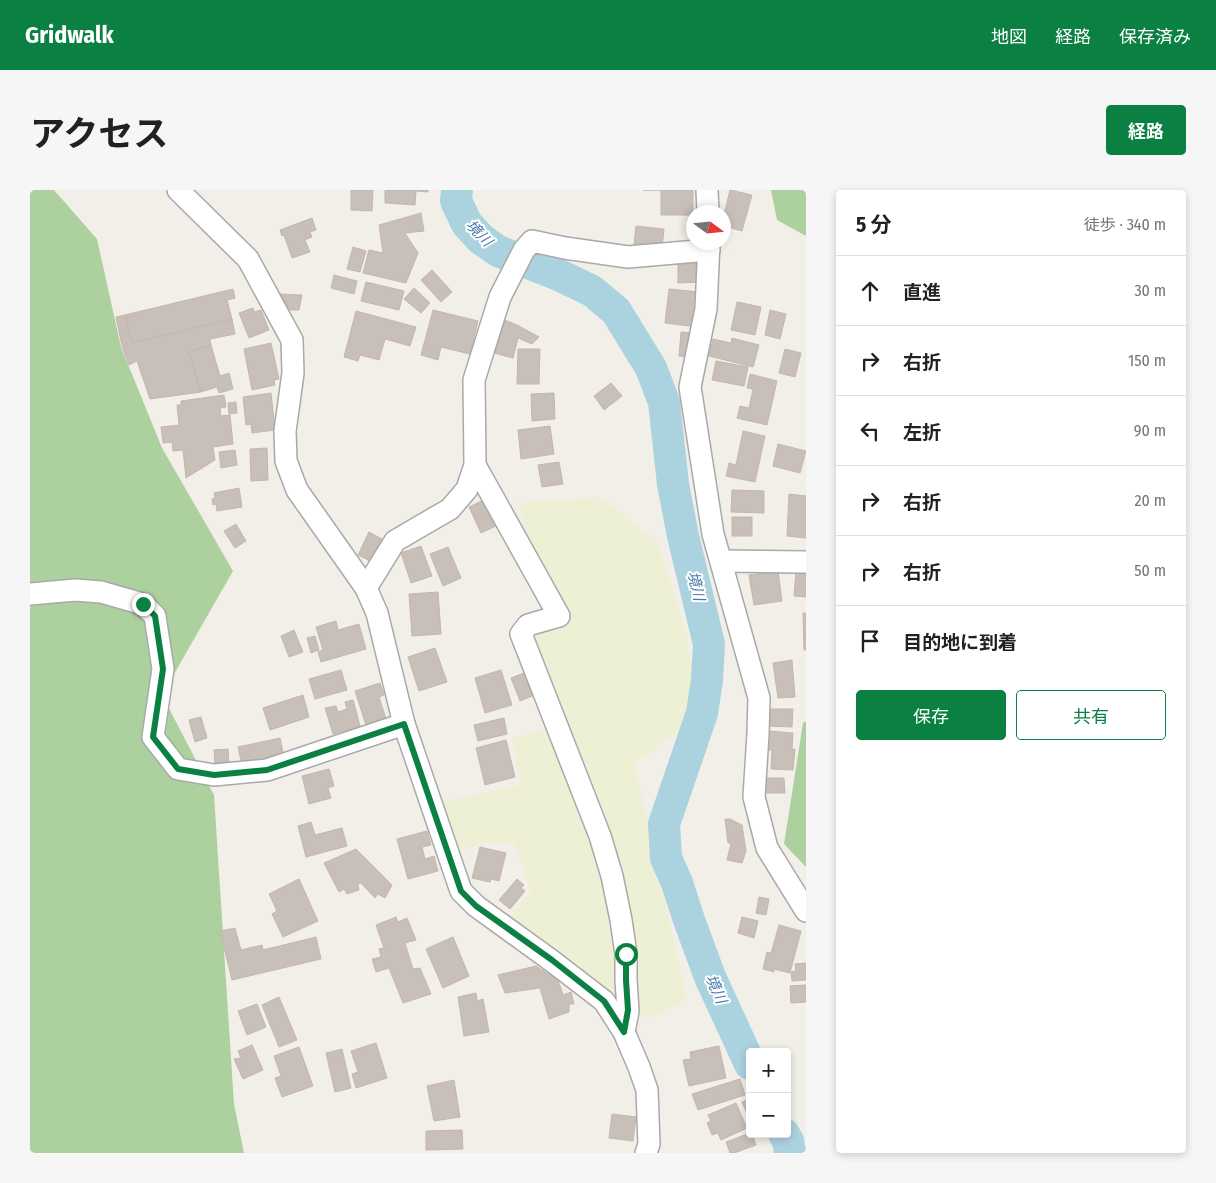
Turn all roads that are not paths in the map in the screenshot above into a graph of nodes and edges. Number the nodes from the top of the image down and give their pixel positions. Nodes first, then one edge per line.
1 (178, 190) edge
2 (707, 190) edge
3 (708, 205) edge
4 (686, 249) edge
5 (709, 250) edge
6 (475, 465) junction
7 (722, 561) junction
8 (806, 562) edge
9 (366, 588) junction
10 (30, 594) edge
11 (404, 724) junction
12 (778, 866) junction
13 (806, 881) edge
14 (806, 911) edge
15 (624, 1032) junction
16 (646, 1153) edge

1 - 9 street
2 - 3 street
4 - 6 street
5 - 7 street
6 - 9 street
6 - 15 street
7 - 8 street
7 - 12 street
9 - 11 street
10 - 11 street
11 - 15 street
12 - 13 street
12 - 14 street
15 - 16 street

